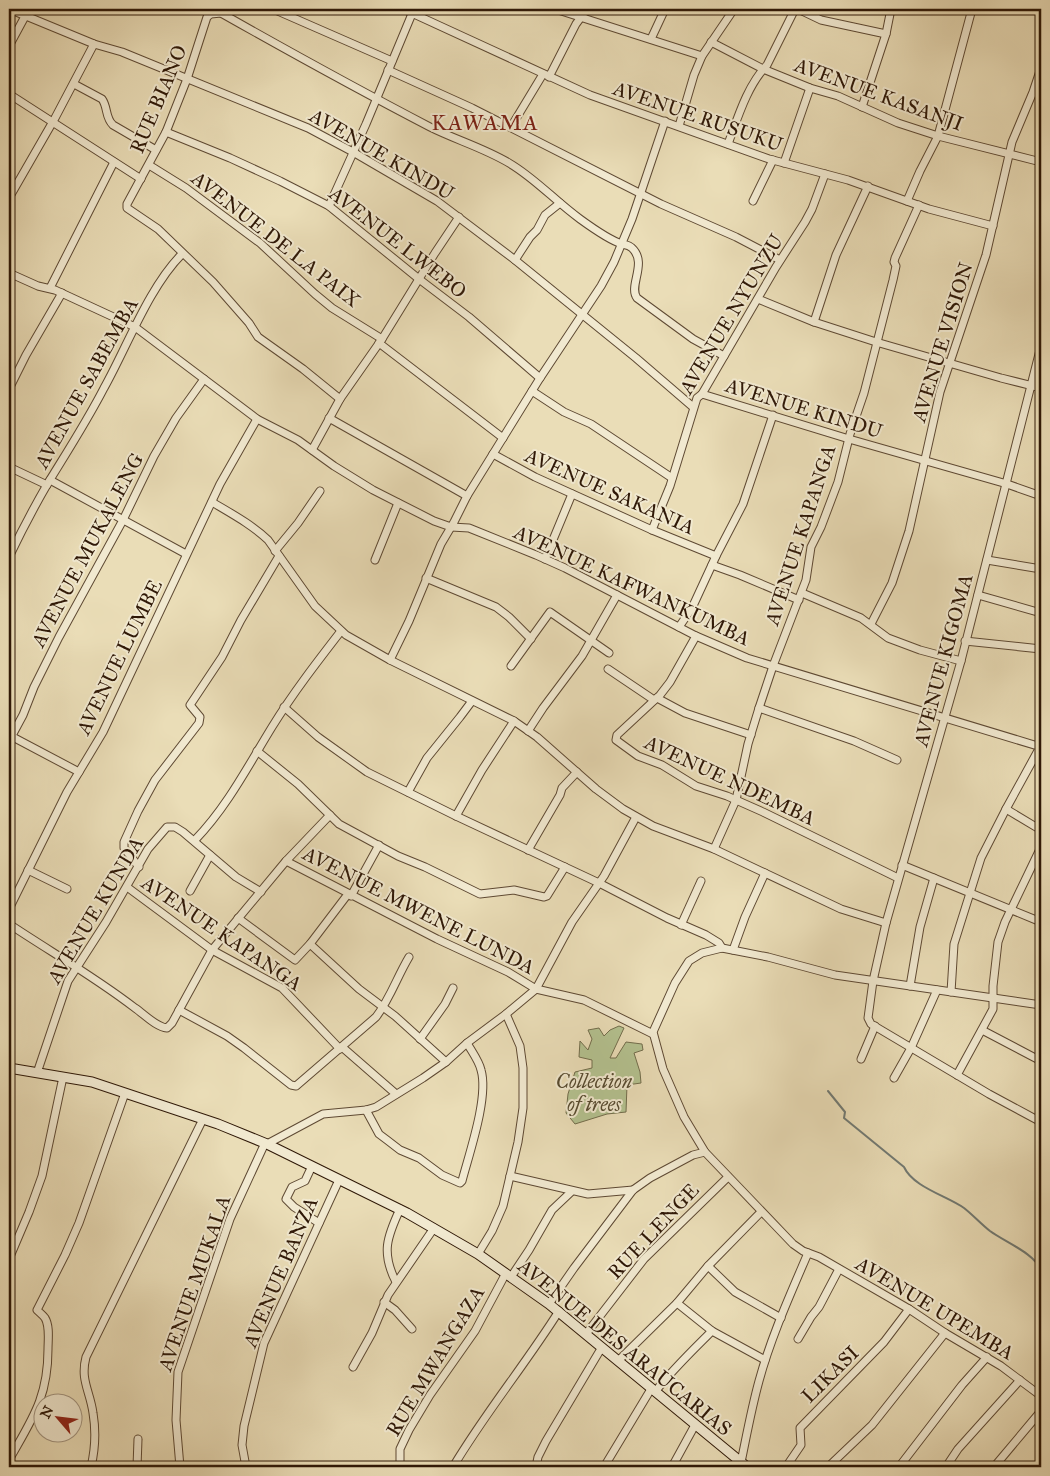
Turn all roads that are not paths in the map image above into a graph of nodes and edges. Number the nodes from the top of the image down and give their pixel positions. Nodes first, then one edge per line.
1 (9, 9) edge
2 (29, 9) edge
3 (273, 9) edge
4 (403, 9) edge
5 (554, 9) edge
6 (587, 9) edge
7 (665, 9) edge
8 (734, 9) edge
9 (797, 9) edge
10 (891, 9) edge
11 (972, 9) edge
12 (222, 11) edge
13 (413, 11) edge
14 (25, 16) junction
15 (580, 17) junction
16 (886, 34) junction
17 (651, 39) junction
18 (711, 42) junction
19 (94, 44) junction
20 (9, 46) edge
21 (702, 56) junction
22 (392, 61) junction
23 (1041, 68) edge
24 (763, 69) junction
25 (388, 70) junction
26 (546, 76) junction
27 (187, 79) junction
28 (74, 84) junction
29 (810, 88) junction
30 (9, 94) edge
31 (377, 99) junction
32 (862, 107) junction
33 (665, 121) junction
34 (53, 122) junction
35 (679, 126) junction
36 (511, 127) junction
37 (166, 132) junction
38 (938, 136) junction
39 (728, 144) junction
40 (156, 150) junction
41 (353, 152) junction
42 (1009, 154) junction
43 (773, 160) junction
44 (114, 162) junction
45 (1041, 162) edge
46 (784, 163) junction
47 (149, 165) junction
48 (824, 174) junction
49 (141, 179) junction
50 (868, 186) junction
51 (641, 194) junction
52 (9, 198) edge
53 (753, 201) dead end
54 (907, 201) junction
55 (560, 203) junction
56 (329, 206) junction
57 (919, 206) junction
58 (459, 217) junction
59 (993, 226) junction
60 (623, 244) junction
61 (182, 254) junction
62 (515, 260) junction
63 (780, 260) junction
64 (9, 273) edge
65 (419, 279) junction
66 (50, 288) junction
67 (62, 293) junction
68 (758, 299) junction
69 (582, 314) junction
70 (814, 322) junction
71 (134, 327) junction
72 (381, 341) junction
73 (876, 342) junction
74 (1041, 346) edge
75 (724, 356) junction
76 (950, 363) junction
77 (540, 378) junction
78 (204, 379) junction
79 (1030, 386) junction
80 (1041, 388) edge
81 (9, 389) edge
82 (532, 391) junction
83 (702, 394) junction
84 (340, 399) junction
85 (693, 407) junction
86 (773, 415) junction
87 (329, 418) junction
88 (257, 419) junction
89 (503, 438) junction
90 (848, 439) junction
91 (312, 450) junction
92 (493, 454) junction
93 (924, 460) junction
94 (9, 467) edge
95 (672, 478) junction
96 (48, 482) junction
97 (1006, 484) junction
98 (320, 490) dead end
99 (572, 494) junction
100 (467, 496) junction
101 (1041, 496) edge
102 (212, 502) junction
103 (398, 503) junction
104 (123, 520) junction
105 (451, 527) junction
106 (652, 530) junction
107 (277, 553) junction
108 (186, 554) junction
109 (716, 556) junction
110 (9, 557) edge
111 (545, 559) junction
112 (375, 560) dead end
113 (987, 560) junction
114 (712, 565) junction
115 (1041, 569) edge
116 (426, 578) junction
117 (802, 593) junction
118 (618, 595) junction
119 (978, 595) junction
120 (799, 600) junction
121 (1041, 613) edge
122 (871, 624) junction
123 (679, 627) junction
124 (341, 631) junction
125 (696, 636) junction
126 (531, 639) junction
127 (965, 641) junction
128 (592, 642) junction
129 (1041, 649) edge
130 (609, 653) dead end
131 (390, 660) junction
132 (962, 661) junction
133 (511, 666) dead end
134 (773, 666) junction
135 (608, 669) dead end
136 (655, 699) junction
137 (472, 701) junction
138 (284, 707) junction
139 (759, 708) junction
140 (945, 719) junction
141 (514, 721) junction
142 (528, 731) junction
143 (751, 735) junction
144 (10, 737) edge
145 (1041, 747) edge
146 (258, 751) junction
147 (897, 760) dead end
148 (79, 772) junction
149 (577, 772) junction
150 (408, 792) junction
151 (736, 800) junction
152 (1006, 809) junction
153 (330, 815) junction
154 (456, 816) junction
155 (636, 817) junction
156 (1041, 830) edge
157 (195, 840) junction
158 (379, 845) junction
159 (1041, 847) edge
160 (528, 850) junction
161 (714, 850) junction
162 (210, 855) junction
163 (286, 861) junction
164 (902, 865) junction
165 (565, 866) junction
166 (139, 867) junction
167 (28, 870) junction
168 (765, 874) junction
169 (898, 878) junction
170 (934, 878) junction
171 (701, 881) dead end
172 (599, 883) junction
173 (127, 887) junction
174 (67, 889) dead end
175 (190, 892) dead end
176 (261, 892) junction
177 (971, 893) junction
178 (350, 895) junction
179 (9, 909) edge
180 (1011, 910) junction
181 (238, 918) junction
182 (1041, 922) edge
183 (886, 923) junction
184 (9, 924) edge
185 (681, 924) junction
186 (310, 944) junction
187 (722, 948) junction
188 (212, 950) junction
189 (733, 950) junction
190 (409, 957) dead end
191 (76, 967) junction
192 (873, 982) junction
193 (910, 986) junction
194 (453, 988) dead end
195 (536, 989) junction
196 (937, 990) junction
197 (951, 992) junction
198 (994, 999) junction
199 (1041, 1005) edge
200 (384, 1007) junction
201 (179, 1010) junction
202 (506, 1014) junction
203 (875, 1026) junction
204 (982, 1030) junction
205 (652, 1034) junction
206 (420, 1039) junction
207 (467, 1043) junction
208 (341, 1048) junction
209 (911, 1048) junction
210 (861, 1060) dead end
211 (1041, 1060) edge
212 (446, 1062) junction
213 (9, 1070) edge
214 (36, 1073) junction
215 (957, 1075) junction
216 (63, 1077) junction
217 (894, 1078) dead end
218 (125, 1093) junction
219 (396, 1094) junction
220 (366, 1110) junction
221 (203, 1119) junction
222 (1041, 1121) edge
223 (266, 1143) junction
224 (705, 1152) junction
225 (312, 1166) junction
226 (510, 1176) junction
227 (728, 1178) junction
228 (338, 1180) junction
229 (633, 1190) junction
230 (571, 1192) junction
231 (400, 1209) junction
232 (761, 1212) junction
233 (319, 1224) junction
234 (434, 1228) junction
235 (808, 1253) junction
236 (478, 1254) junction
237 (9, 1259) edge
238 (708, 1266) junction
239 (840, 1269) junction
240 (509, 1275) junction
241 (396, 1282) junction
242 (384, 1302) junction
243 (677, 1303) junction
244 (549, 1304) junction
245 (909, 1309) junction
246 (559, 1311) junction
247 (781, 1318) junction
248 (412, 1329) dead end
249 (712, 1331) junction
250 (945, 1333) junction
251 (586, 1334) junction
252 (798, 1339) dead end
253 (602, 1347) junction
254 (987, 1358) junction
255 (765, 1360) junction
256 (618, 1361) junction
257 (353, 1367) dead end
258 (1020, 1380) junction
259 (653, 1391) junction
260 (1041, 1396) edge
261 (1041, 1411) edge
262 (695, 1425) junction
263 (138, 1439) dead end
264 (9, 1460) edge
265 (742, 1466) edge
266 (91, 1467) edge
267 (137, 1467) edge
268 (180, 1467) edge
269 (246, 1467) edge
270 (400, 1467) edge
271 (453, 1467) edge
272 (536, 1467) edge
273 (604, 1467) edge
274 (672, 1467) edge
275 (786, 1467) edge
276 (828, 1467) edge
277 (899, 1467) edge
278 (946, 1467) edge
279 (994, 1467) edge

1 - 14 street, AVENUE KINDU
2 - 14 street
3 - 22 street
4 - 13 street, AVENUE RUSUKU
5 - 15 street
6 - 15 street
7 - 17 street
8 - 18 street
9 - 16 street
9 - 24 street
10 - 16 street
11 - 38 street
12 - 27 street, RUE BIANO
12 - 31 street
13 - 22 street
13 - 26 street, AVENUE RUSUKU
14 - 19 street, AVENUE KINDU
14 - 20 street
15 - 17 street
15 - 26 street
16 - 32 street
17 - 21 street
18 - 21 street
18 - 24 street, AVENUE KASANJI
19 - 27 street, AVENUE KINDU
19 - 28 street
21 - 35 street
22 - 25 street
23 - 42 street, AVENUE VISION
24 - 29 street, AVENUE KASANJI
24 - 39 street
25 - 31 street
25 - 36 street
26 - 33 street, AVENUE RUSUKU
26 - 36 street
27 - 37 street, RUE BIANO
27 - 41 street, AVENUE KINDU
28 - 34 street
28 - 40 street
29 - 32 street, AVENUE KASANJI
29 - 46 street
30 - 34 street
31 - 41 street
31 - 55 street
32 - 38 street, AVENUE KASANJI
33 - 35 street, AVENUE RUSUKU
33 - 51 street
34 - 44 street
34 - 52 street
35 - 39 street, AVENUE RUSUKU
36 - 51 street
37 - 40 street, RUE BIANO
37 - 56 street, AVENUE LWEBO
38 - 42 street, AVENUE KASANJI
38 - 54 street
39 - 43 street, AVENUE RUSUKU
40 - 47 street, RUE BIANO
41 - 56 street
41 - 58 street, AVENUE KINDU
42 - 45 street, AVENUE KASANJI
42 - 59 street, AVENUE VISION
43 - 46 street, AVENUE RUSUKU
43 - 53 street
44 - 49 street
44 - 66 street
46 - 48 street, AVENUE RUSUKU
47 - 49 street, RUE BIANO
47 - 72 street, AVENUE DE LA PAIX
48 - 50 street, AVENUE RUSUKU
48 - 63 street, AVENUE NYUNZU
49 - 61 street, RUE BIANO
50 - 54 street, AVENUE RUSUKU
50 - 70 street
51 - 60 street
51 - 63 street
54 - 57 street, AVENUE RUSUKU
55 - 60 street
55 - 62 street
56 - 65 street, AVENUE LWEBO
57 - 59 street, AVENUE RUSUKU
57 - 73 street, AVENUE KAPANGA
58 - 62 street, AVENUE KINDU
58 - 65 street
59 - 76 street, AVENUE VISION
60 - 69 street
60 - 75 street
61 - 71 street, AVENUE SABEMBA
61 - 84 street
62 - 69 street, AVENUE KINDU
63 - 68 street, AVENUE NYUNZU
64 - 66 street, AVENUE KAFWANKUMBA
65 - 72 street
65 - 77 street, AVENUE LWEBO
66 - 67 street, AVENUE KAFWANKUMBA
67 - 71 street, AVENUE KAFWANKUMBA
67 - 81 street
68 - 70 street
68 - 75 street, AVENUE NYUNZU
69 - 77 street
69 - 85 street, AVENUE KINDU
70 - 73 street
71 - 78 street, AVENUE KAFWANKUMBA
71 - 96 street, AVENUE SABEMBA
72 - 84 street
72 - 89 street
73 - 76 street
73 - 90 street, AVENUE KAPANGA
74 - 79 street, AVENUE KIGOMA
75 - 83 street, AVENUE NYUNZU
76 - 79 street
76 - 93 street, AVENUE VISION
77 - 82 street
78 - 88 street, AVENUE KAFWANKUMBA
78 - 104 street, AVENUE MUKALENG
79 - 80 street
79 - 97 street, AVENUE KIGOMA
82 - 89 street
82 - 95 street
83 - 85 street, AVENUE NYUNZU
83 - 86 street, AVENUE KINDU
84 - 87 street
85 - 95 street, AVENUE NYUNZU
86 - 90 street, AVENUE KINDU
86 - 109 street
87 - 91 street
87 - 100 street
88 - 91 street, AVENUE KAFWANKUMBA
88 - 102 street, AVENUE LUMBE
89 - 92 street
90 - 93 street, AVENUE KINDU
90 - 117 street, AVENUE KAPANGA
91 - 103 street, AVENUE KAFWANKUMBA
92 - 99 street, AVENUE SAKANIA
92 - 100 street
93 - 97 street, AVENUE KINDU
93 - 122 street, AVENUE VISION
94 - 96 street
95 - 106 street, AVENUE NYUNZU
96 - 104 street
96 - 110 street, AVENUE SABEMBA
97 - 101 street, AVENUE KINDU
97 - 113 street, AVENUE KIGOMA
98 - 107 street
99 - 106 street, AVENUE SAKANIA
99 - 111 street
100 - 105 street
102 - 107 street
102 - 108 street, AVENUE LUMBE
103 - 105 street, AVENUE KAFWANKUMBA
103 - 112 street
104 - 108 street
104 - 144 street, AVENUE MUKALENG
105 - 111 street, AVENUE KAFWANKUMBA
105 - 116 street
106 - 109 street, AVENUE SAKANIA
107 - 124 street
107 - 166 street
108 - 148 street, AVENUE LUMBE
109 - 114 street
111 - 118 street, AVENUE KAFWANKUMBA
113 - 115 street
113 - 119 street, AVENUE KIGOMA
114 - 120 street
114 - 123 street
116 - 126 street
116 - 131 street
117 - 120 street, AVENUE KAPANGA
117 - 122 street
118 - 123 street, AVENUE KAFWANKUMBA
118 - 128 street
119 - 121 street
119 - 127 street, AVENUE KIGOMA
120 - 134 street, AVENUE KAPANGA
122 - 132 street
123 - 125 street, AVENUE KAFWANKUMBA
124 - 131 street
124 - 138 street
125 - 134 street, AVENUE KAFWANKUMBA
125 - 136 street, AVENUE NDEMBA
126 - 128 street
126 - 133 street
127 - 129 street
127 - 132 street, AVENUE KIGOMA
128 - 130 street
128 - 142 street
131 - 137 street
132 - 140 street, AVENUE KIGOMA
134 - 139 street, AVENUE KAPANGA
134 - 140 street, AVENUE KAFWANKUMBA
135 - 136 street
136 - 143 street
136 - 151 street, AVENUE NDEMBA
137 - 141 street
137 - 150 street
138 - 146 street
138 - 150 street
139 - 143 street, AVENUE KAPANGA
139 - 147 street
140 - 145 street, AVENUE KAFWANKUMBA
140 - 164 street, AVENUE KIGOMA
141 - 142 street
141 - 154 street
142 - 149 street
143 - 151 street, AVENUE KAPANGA
144 - 148 street
145 - 152 street
146 - 153 street
146 - 157 street
148 - 167 street, AVENUE LUMBE
149 - 155 street
149 - 160 street
150 - 154 street
151 - 161 street, AVENUE KAPANGA
151 - 169 street, AVENUE NDEMBA
152 - 156 street
152 - 177 street
153 - 158 street
153 - 163 street
154 - 160 street
155 - 161 street
155 - 172 street
157 - 162 street
157 - 166 street, AVENUE KUNDA
158 - 165 street
158 - 178 street
159 - 180 street
160 - 165 street
161 - 168 street
162 - 175 street
162 - 176 street
163 - 176 street
163 - 178 street, AVENUE MWENE LUNDA
164 - 169 street, AVENUE KIGOMA
164 - 170 street
165 - 172 street
166 - 173 street, AVENUE KUNDA
167 - 174 street
167 - 179 street, AVENUE LUMBE
168 - 183 street
168 - 189 street
169 - 183 street, AVENUE KIGOMA
170 - 177 street
170 - 193 street
171 - 185 street
172 - 185 street
172 - 195 street
173 - 188 street, AVENUE KAPANGA
173 - 191 street, AVENUE KUNDA
176 - 181 street
177 - 180 street
177 - 197 street
178 - 186 street
178 - 195 street, AVENUE MWENE LUNDA
180 - 182 street
180 - 198 street
181 - 186 street
181 - 188 street
183 - 192 street, AVENUE KIGOMA
184 - 191 street
185 - 187 street
186 - 200 street
187 - 189 street
187 - 205 street
188 - 201 street
188 - 208 street, AVENUE KAPANGA
189 - 192 street
190 - 200 street
191 - 201 street
191 - 214 street, AVENUE KUNDA
192 - 193 street
192 - 203 street, AVENUE KIGOMA
193 - 196 street
194 - 206 street
195 - 202 street
195 - 205 street, AVENUE MWENE LUNDA
196 - 197 street
196 - 209 street
197 - 198 street
198 - 199 street
198 - 204 street
200 - 206 street
200 - 208 street
201 - 208 street
202 - 207 street
202 - 226 street
203 - 209 street
203 - 210 street
204 - 211 street
204 - 215 street
205 - 224 street, AVENUE UPEMBA
206 - 212 street
207 - 212 street
207 - 220 street
208 - 219 street, AVENUE KAPANGA
209 - 215 street
209 - 217 street
212 - 219 street
213 - 214 street, AVENUE DES ARAUCARIAS
214 - 216 street, AVENUE DES ARAUCARIAS
215 - 222 street
216 - 218 street, AVENUE DES ARAUCARIAS
216 - 237 street
218 - 221 street, AVENUE DES ARAUCARIAS
218 - 264 street
219 - 220 street
220 - 223 street
221 - 223 street, AVENUE DES ARAUCARIAS
221 - 266 street
223 - 225 street, AVENUE DES ARAUCARIAS
223 - 268 street, AVENUE MUKALA
224 - 227 street, AVENUE UPEMBA
224 - 229 street
225 - 228 street, AVENUE DES ARAUCARIAS
225 - 233 street
226 - 230 street
226 - 236 street
227 - 232 street, AVENUE UPEMBA
227 - 251 street, RUE LENGE
228 - 231 street, AVENUE DES ARAUCARIAS
228 - 233 street, AVENUE BANZA
229 - 230 street
229 - 244 street
230 - 240 street, RUE MWANGAZA
231 - 234 street, AVENUE DES ARAUCARIAS
231 - 241 street
232 - 235 street, AVENUE UPEMBA
232 - 238 street
233 - 269 street, AVENUE BANZA
234 - 236 street, AVENUE DES ARAUCARIAS
234 - 241 street
235 - 239 street, AVENUE UPEMBA
235 - 247 street
236 - 240 street, AVENUE DES ARAUCARIAS
238 - 243 street
238 - 247 street
239 - 245 street, AVENUE UPEMBA
239 - 252 street
240 - 244 street, AVENUE DES ARAUCARIAS
240 - 270 street, RUE MWANGAZA
241 - 242 street
242 - 248 street
242 - 257 street
243 - 249 street
243 - 256 street
244 - 246 street, AVENUE DES ARAUCARIAS
245 - 250 street, AVENUE UPEMBA
245 - 275 street, LIKASI
246 - 251 street, AVENUE DES ARAUCARIAS
246 - 271 street
247 - 255 street
249 - 255 street
249 - 259 street
250 - 254 street, AVENUE UPEMBA
250 - 276 street
251 - 253 street, AVENUE DES ARAUCARIAS
253 - 256 street, AVENUE DES ARAUCARIAS
253 - 272 street
254 - 258 street, AVENUE UPEMBA
254 - 277 street
255 - 265 street
256 - 259 street, AVENUE DES ARAUCARIAS
258 - 260 street, AVENUE UPEMBA
258 - 278 street
259 - 262 street, AVENUE DES ARAUCARIAS
259 - 273 street
261 - 279 street
262 - 265 street, AVENUE DES ARAUCARIAS
262 - 274 street
263 - 267 street

